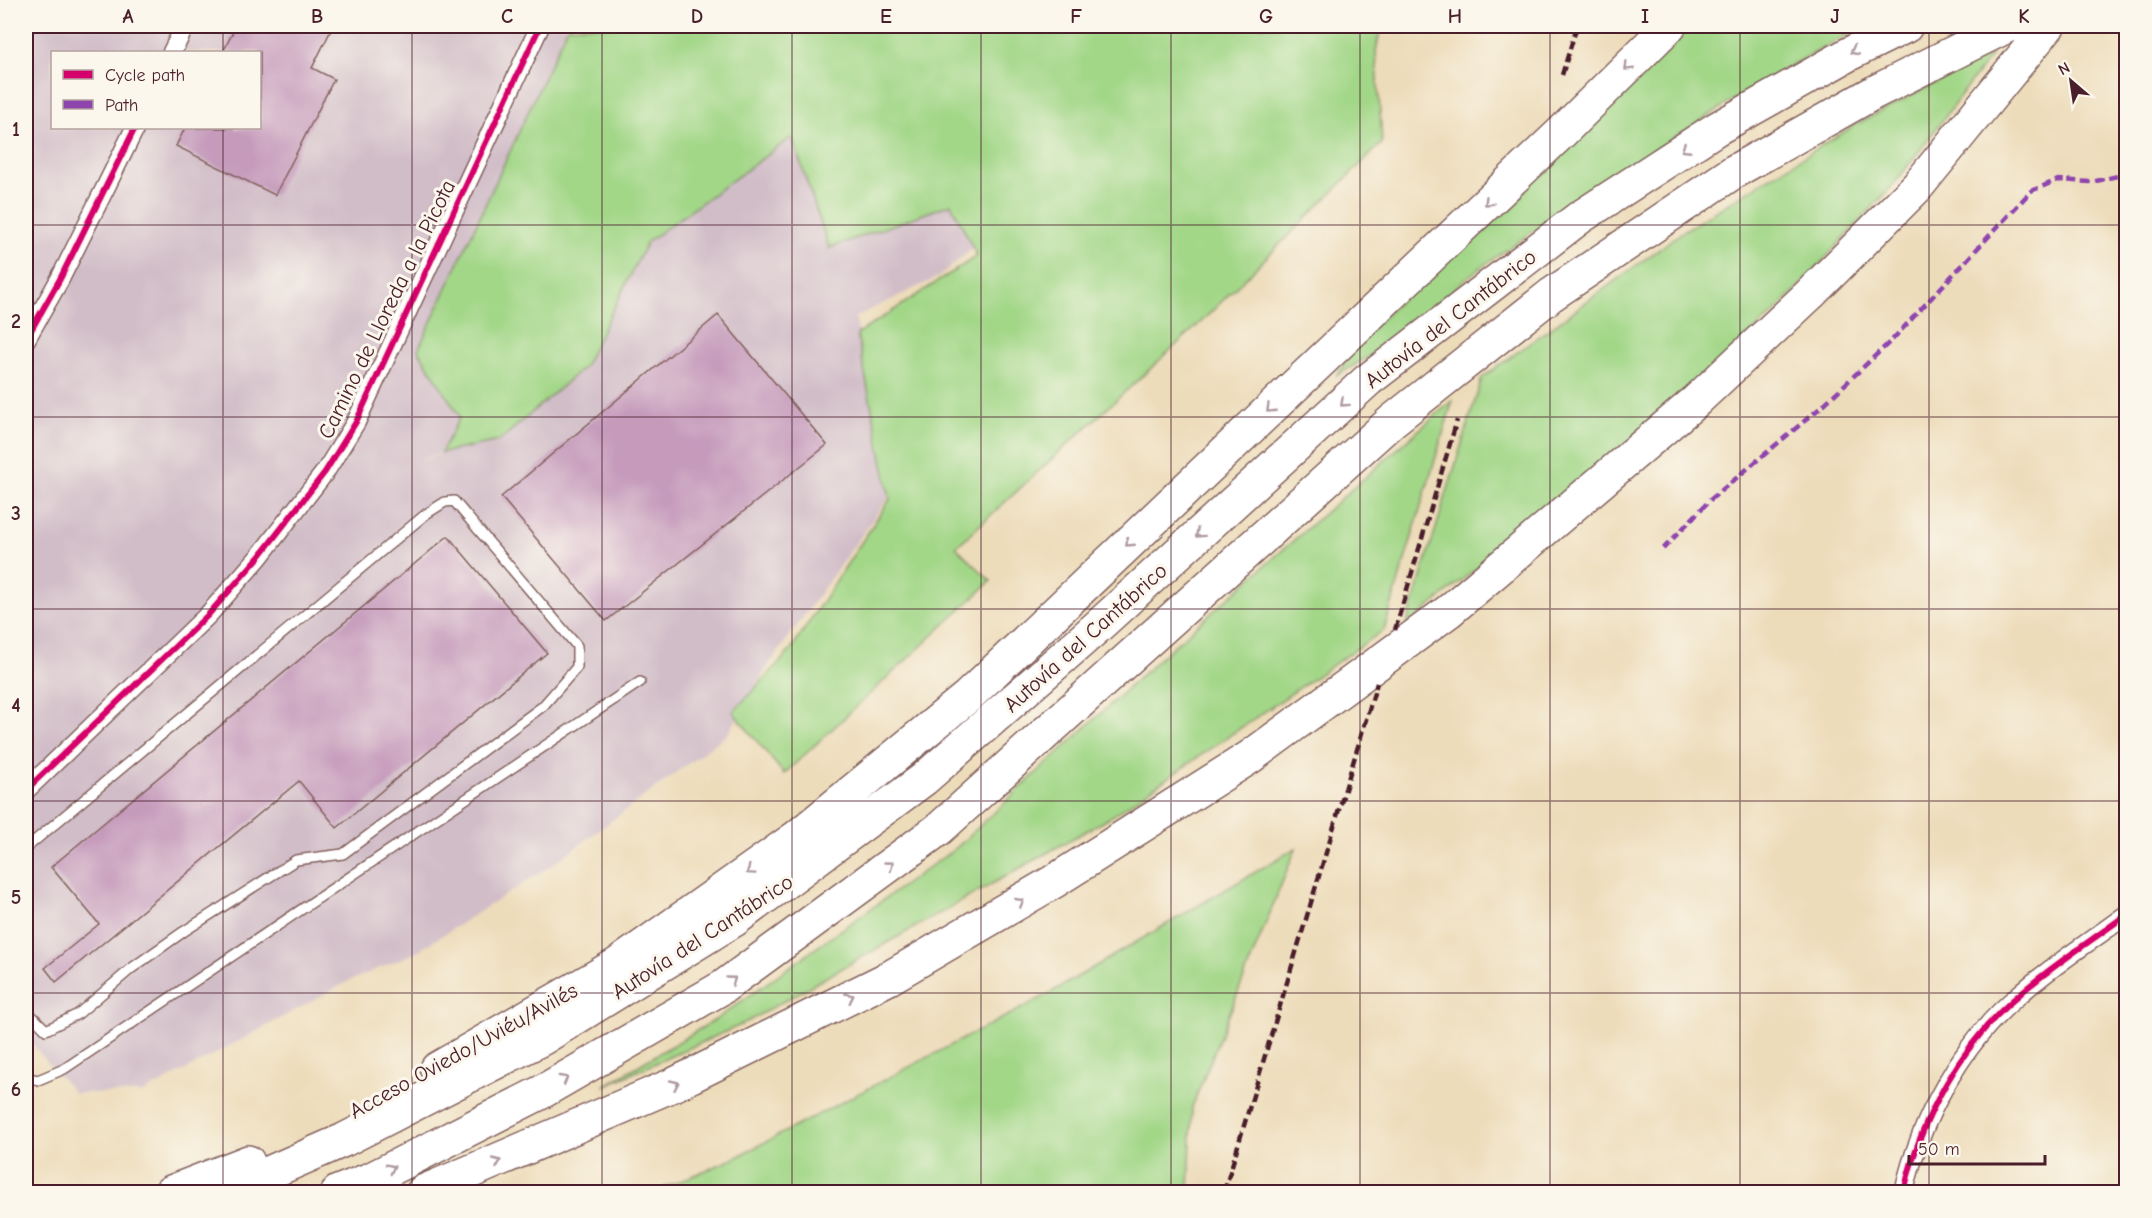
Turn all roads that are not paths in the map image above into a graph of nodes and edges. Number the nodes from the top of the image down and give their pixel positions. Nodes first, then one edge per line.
1 (185, 26) edge
2 (540, 26) edge
3 (1669, 26) edge
4 (1906, 26) edge
5 (2048, 26) edge
6 (2000, 28) edge
7 (172, 51) edge
8 (135, 129) edge
9 (26, 339) edge
10 (640, 682) dead end
11 (26, 790) edge
12 (26, 848) edge
13 (2127, 915) edge
14 (26, 1010) edge
15 (26, 1077) edge
16 (171, 1192) edge
17 (225, 1192) edge
18 (338, 1192) edge
19 (423, 1192) edge
20 (1904, 1192) edge

1 - 7 street
2 - 11 street, Camino de Lloreda a la Picota
3 -> 16 highway, Acceso Oviedo/Uviéu/Avilés
4 -> 17 highway, Autovía del Cantábrico
19 -> 5 highway
18 -> 6 highway, Autovía del Cantábrico
8 - 9 street
10 - 15 lane
12 - 14 lane
13 - 20 street

